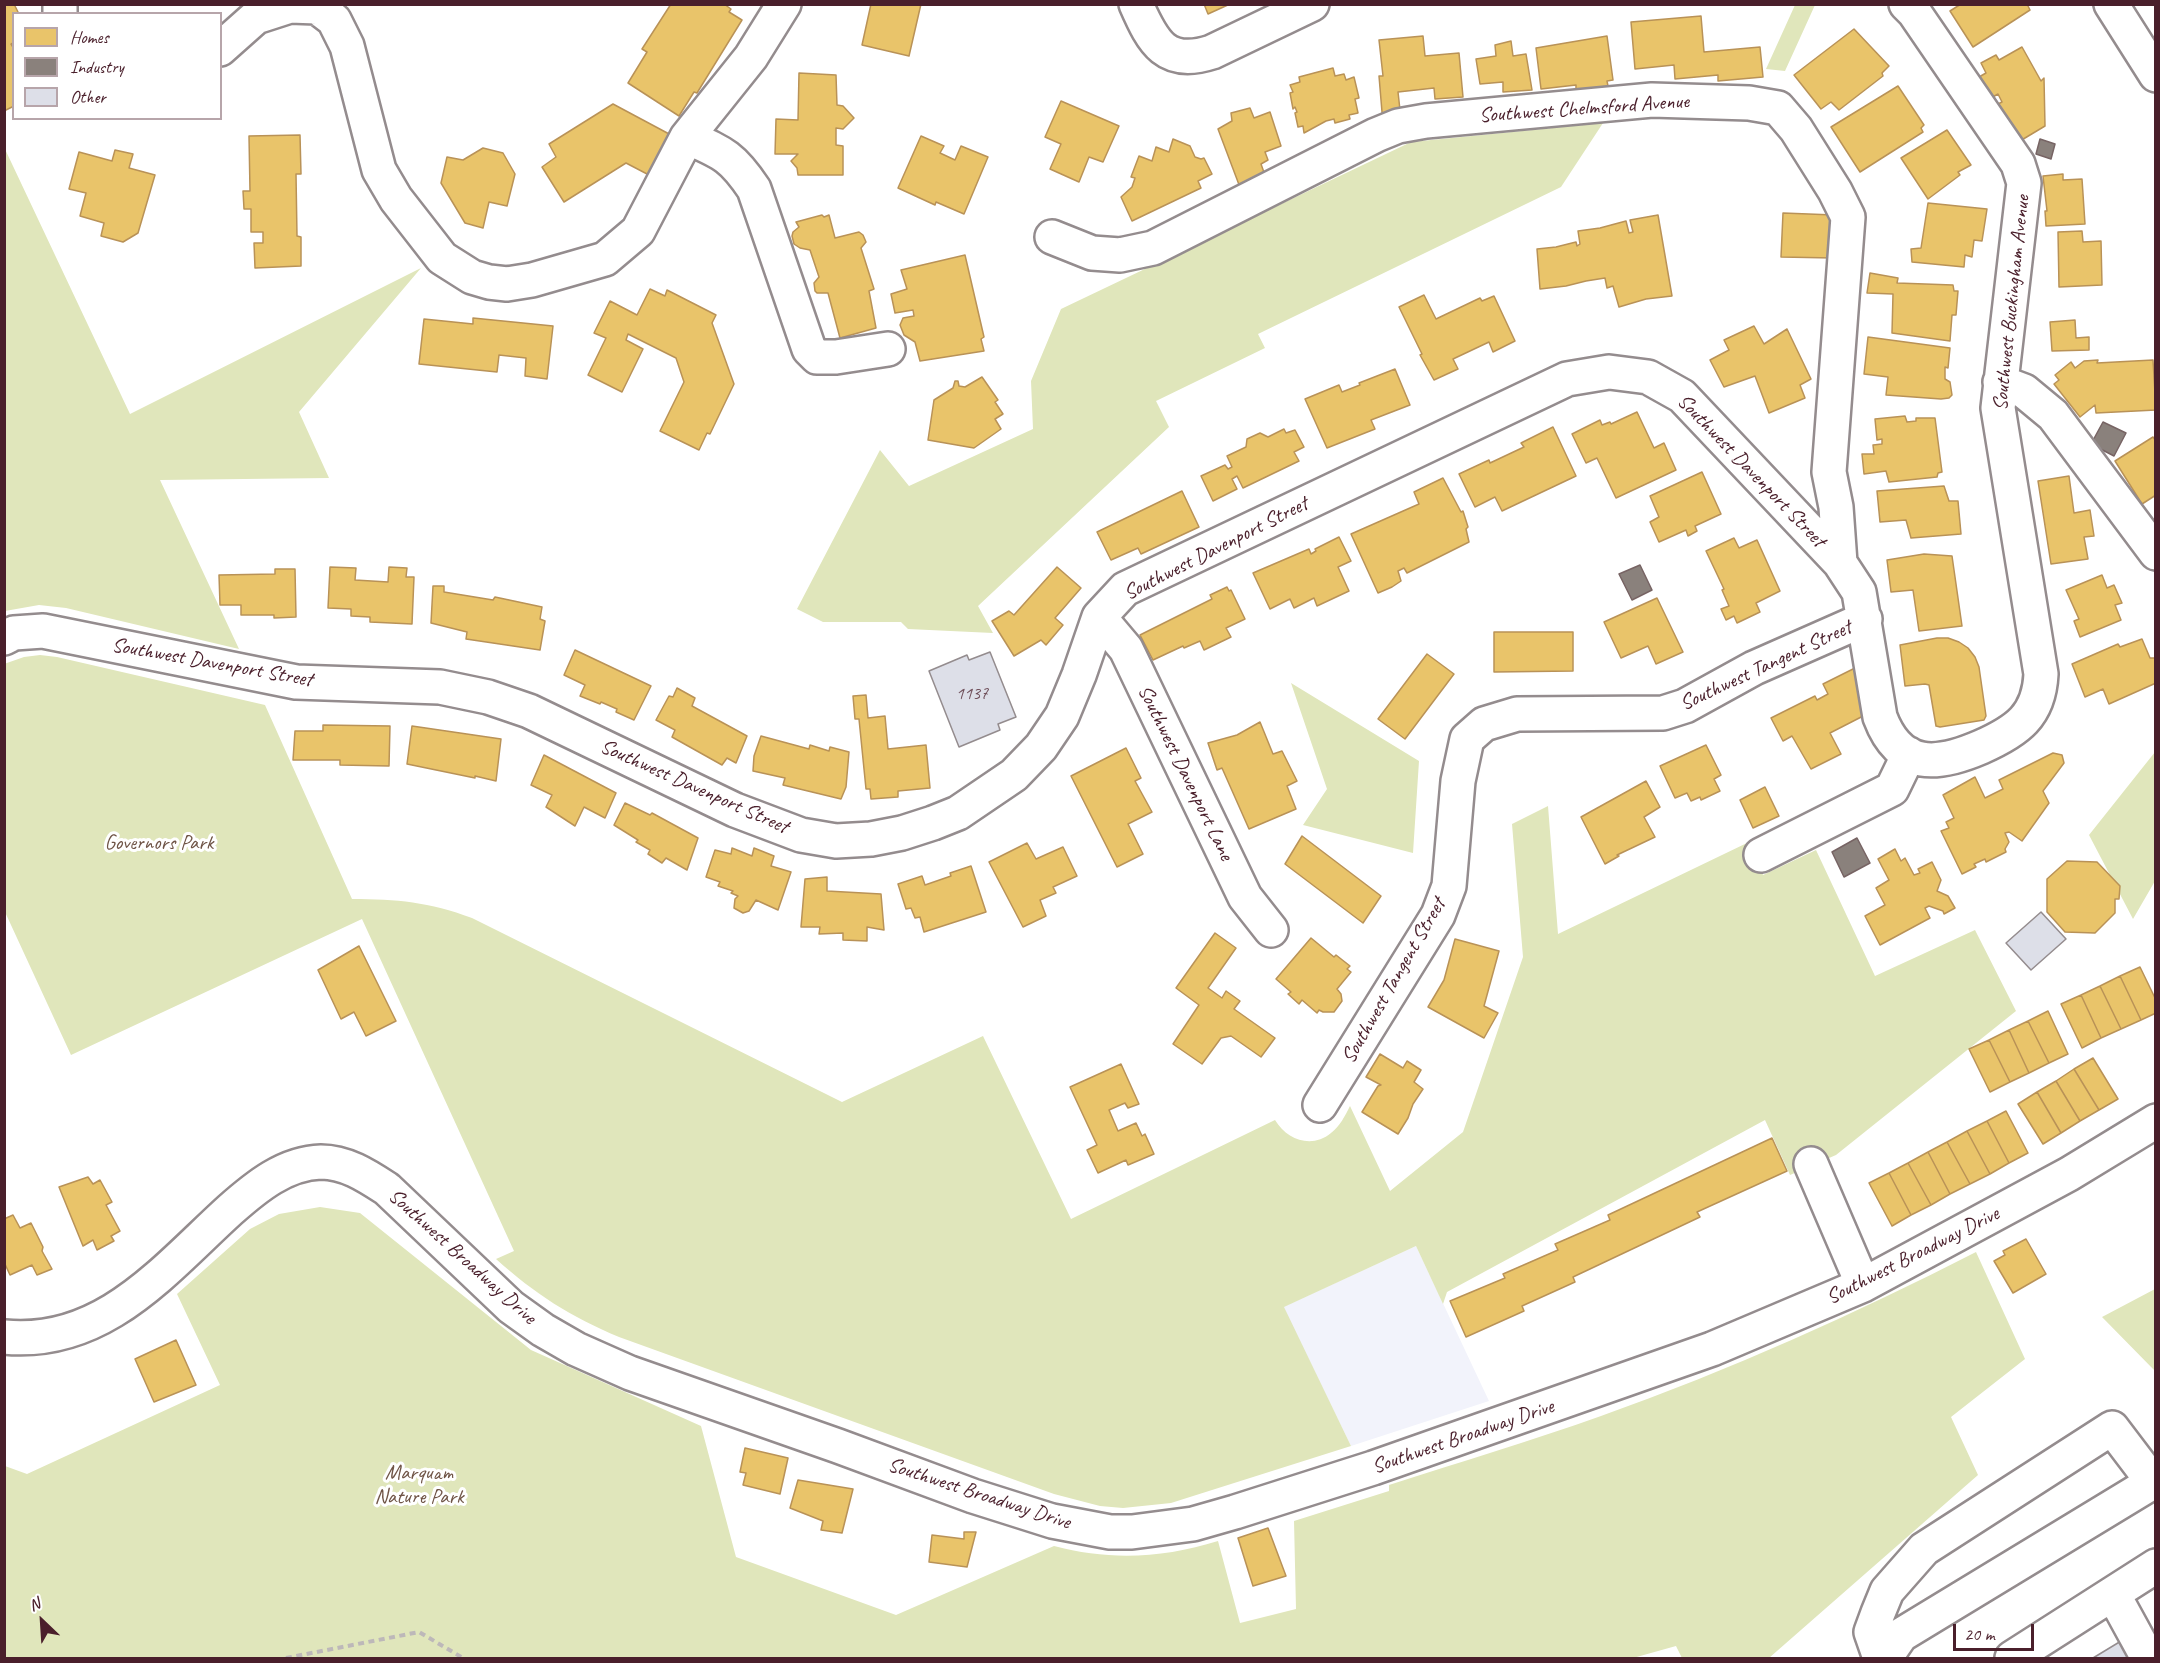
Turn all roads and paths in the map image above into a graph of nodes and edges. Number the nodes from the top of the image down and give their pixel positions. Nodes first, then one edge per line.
1 (784, 4) edge
2 (1136, 4) edge
3 (1312, 4) edge
4 (1906, 4) edge
5 (2111, 4) edge
6 (222, 47) edge
7 (2156, 75) edge
8 (687, 137) junction
9 (1052, 237) dead end
10 (888, 350) dead end
11 (2000, 382) junction
12 (2156, 553) edge
13 (1840, 564) junction
14 (1099, 617) junction
15 (1865, 619) junction
16 (4, 638) edge
17 (1909, 754) junction
18 (1761, 855) dead end
19 (1271, 930) dead end
20 (1320, 1105) dead end
21 (2156, 1121) edge
22 (1811, 1164) dead end
23 (1863, 1285) junction
24 (4, 1336) edge
25 (2156, 1566) edge
26 (2114, 1594) junction
27 (286, 1659) edge
28 (463, 1659) edge
29 (1880, 1659) edge
30 (1885, 1659) edge
31 (2012, 1659) edge
32 (2148, 1659) edge

1 - 8 street
2 - 3 street
4 - 11 street, Southwest Buckingham Avenue
5 - 7 street
6 - 8 street
8 - 10 street
9 - 13 street, Southwest Chelmsford Avenue
11 - 12 street
11 - 17 street, Southwest Buckingham Avenue
13 - 14 street, Southwest Davenport Street
13 - 15 street, Southwest Davenport Street
14 - 16 street, Southwest Davenport Street
14 - 19 street, Southwest Davenport Lane
15 - 17 street, Southwest Davenport Street
15 - 20 street, Southwest Tangent Street
17 - 18 street
21 - 23 street, Southwest Broadway Drive
22 - 23 street
23 - 24 street, Southwest Broadway Drive
25 - 26 street
26 - 31 street
26 - 32 street
27 - 28 path
29 - 30 street

